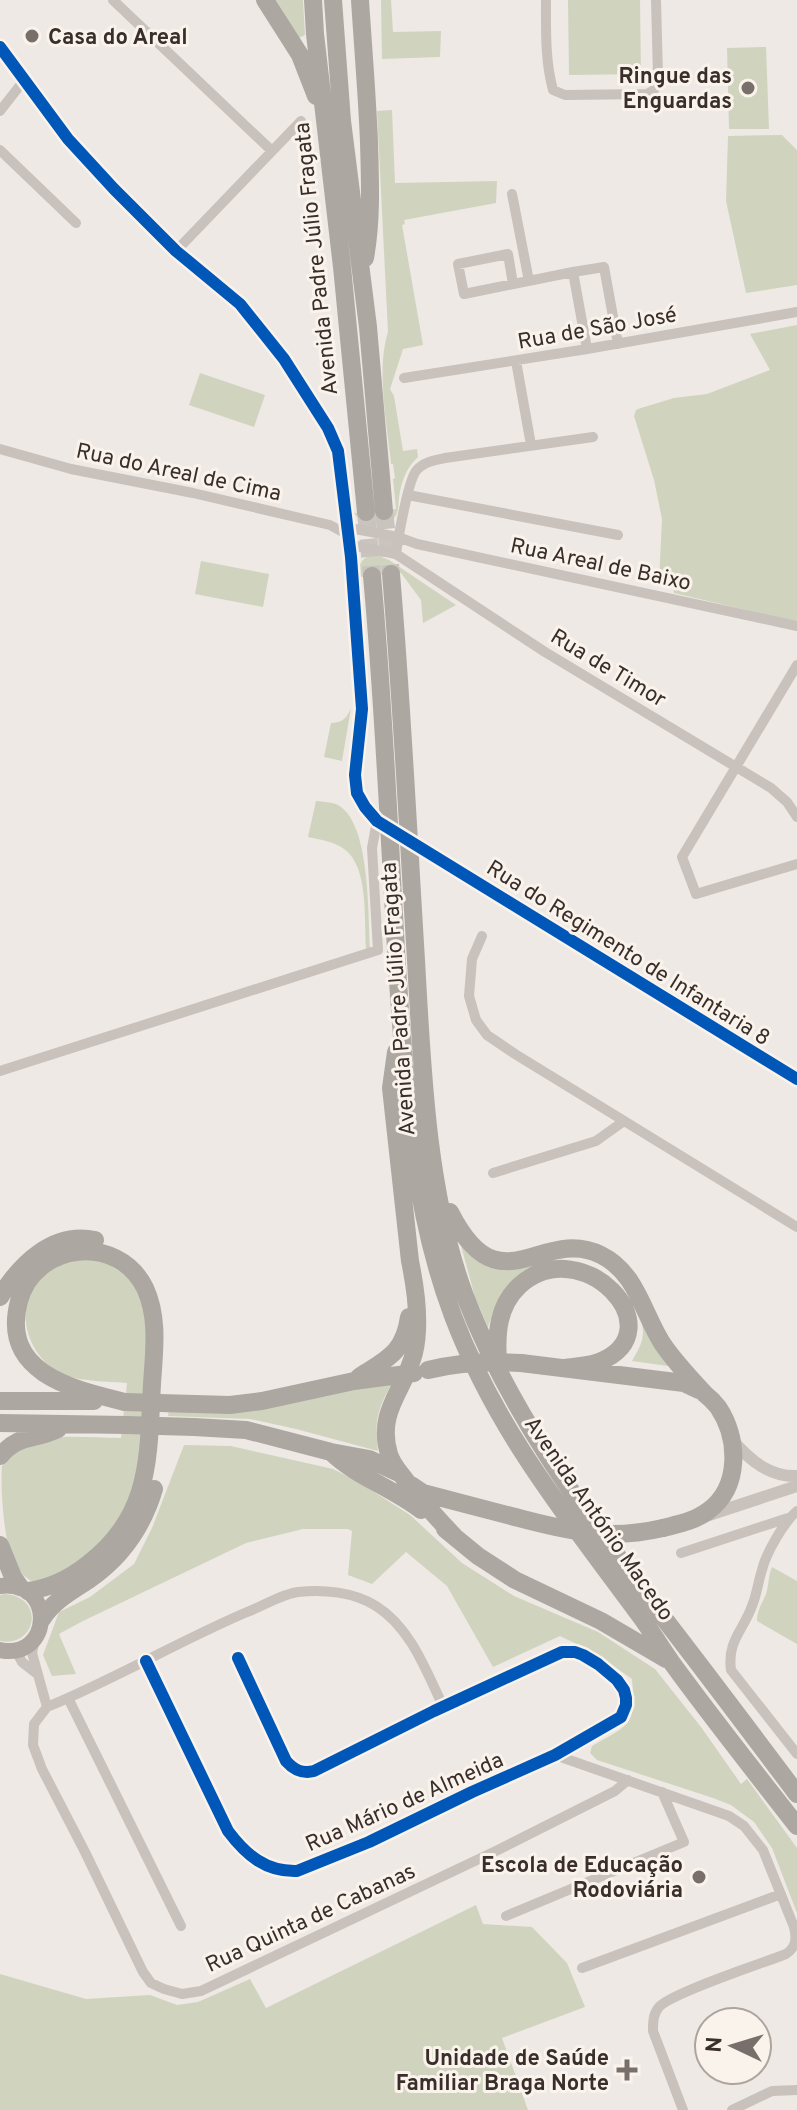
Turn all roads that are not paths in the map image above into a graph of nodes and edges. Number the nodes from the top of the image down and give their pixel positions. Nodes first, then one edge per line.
1 (113, 0) edge
2 (265, 0) edge
3 (313, 0) edge
4 (333, 0) edge
5 (360, 0) edge
6 (546, 0) edge
7 (656, 0) edge
8 (1, 48) edge
9 (25, 79) junction
10 (0, 111) edge
11 (324, 115) junction
12 (301, 121) dead end
13 (0, 150) edge
14 (272, 151) junction
15 (512, 194) dead end
16 (76, 223) dead end
17 (176, 251) junction
18 (573, 272) junction
19 (362, 281) junction
20 (529, 281) junction
21 (513, 284) junction
22 (797, 312) edge
23 (618, 344) junction
24 (587, 349) junction
25 (516, 361) junction
26 (404, 378) dead end
27 (593, 437) dead end
28 (531, 445) junction
29 (0, 449) edge
30 (408, 495) junction
31 (352, 532) junction
32 (618, 535) dead end
33 (398, 537) junction
34 (396, 554) junction
35 (797, 626) edge
36 (797, 665) edge
37 (736, 767) junction
38 (797, 817) edge
39 (377, 821) junction
40 (409, 841) junction
41 (797, 864) edge
42 (395, 919) joint
43 (482, 936) dead end
44 (401, 1017) junction
45 (0, 1071) edge
46 (797, 1079) edge
47 (624, 1121) junction
48 (493, 1173) dead end
49 (436, 1180) junction
50 (797, 1227) edge
51 (410, 1261) junction
52 (0, 1297) edge
53 (563, 1368) junction
54 (500, 1371) junction
55 (405, 1375) junction
56 (354, 1381) junction
57 (705, 1393) junction
58 (0, 1401) edge
59 (125, 1402) junction
60 (0, 1423) edge
61 (70, 1423) junction
62 (734, 1442) junction
63 (331, 1452) junction
64 (0, 1456) edge
65 (797, 1476) edge
66 (404, 1479) junction
67 (797, 1486) edge
68 (793, 1515) edge
69 (693, 1519) junction
70 (454, 1536) junction
71 (0, 1545) edge
72 (681, 1553) dead end
73 (0, 1586) edge
74 (24, 1589) junction
75 (42, 1619) junction
76 (35, 1639) junction
77 (8, 1651) edge
78 (238, 1658) dead end
79 (146, 1661) junction
80 (672, 1663) junction
81 (36, 1674) junction
82 (68, 1698) junction
83 (443, 1706) junction
84 (47, 1707) junction
85 (797, 1754) edge
86 (555, 1755) junction
87 (628, 1780) junction
88 (662, 1792) junction
89 (797, 1794) edge
90 (797, 1826) edge
91 (781, 1894) junction
92 (506, 1916) dead end
93 (181, 1926) dead end
94 (582, 1968) dead end
95 (797, 2090) edge
96 (683, 2110) edge
97 (732, 2110) edge

1 - 14 street
2 - 11 highway
3 - 11 highway, Avenida Padre Júlio Fragata
4 - 19 highway, Avenida Padre Júlio Fragata
5 - 19 highway
6 - 7 street
8 - 9 street
9 - 10 street
9 - 17 street
11 - 19 highway, Avenida Padre Júlio Fragata
12 - 14 street
13 - 16 street
14 - 17 street
15 - 20 street
17 - 31 street
18 - 20 street
18 - 23 street
18 - 24 street
20 - 21 street
21 - 21 street
22 - 23 street, Rua de São José
23 - 24 street, Rua de São José
24 - 25 street, Rua de São José
25 - 26 street, Rua de São José
25 - 28 street
27 - 28 street
28 - 30 street
29 - 31 street, Rua do Areal de Cima
30 - 32 street
30 - 33 street
31 - 33 street, Rua do Areal de Cima, bridge
31 - 34 street, bridge
31 - 39 street
33 - 34 street
33 - 35 street, Rua Areal de Baixo
34 - 37 street, Rua de Timor
36 - 37 street
37 - 38 street, Rua de Timor
37 - 41 street
39 - 40 street, Rua do Regimento de Infantaria 8, bridge
39 - 45 street
40 - 42 highway, Avenida Padre Júlio Fragata
40 - 46 street, Rua do Regimento de Infantaria 8, bridge
40 - 49 highway, Avenida Padre Júlio Fragata
42 - 44 highway, Avenida António Macedo
43 - 47 street
44 - 51 highway
44 - 80 highway, Avenida António Macedo
47 - 48 street
47 - 50 street
49 - 54 highway, Avenida António Macedo
49 - 57 highway
51 - 55 highway
51 - 56 highway
52 - 75 highway
53 - 54 highway
53 - 55 highway, bridge
53 - 57 highway
54 - 89 highway, Avenida António Macedo
55 - 56 highway
55 - 66 highway
56 - 59 highway, bridge
57 - 62 highway
58 - 59 highway
59 - 74 highway
60 - 61 highway
61 - 63 highway, bridge
61 - 64 highway
62 - 65 street
62 - 69 highway
63 - 66 highway
63 - 70 highway
66 - 69 highway, bridge
66 - 70 highway
67 - 69 street
68 - 72 street
68 - 85 street
70 - 80 highway
71 - 74 highway
73 - 74 main road
74 - 75 main road
75 - 76 main road
76 - 77 main road
76 - 81 street
77 - 81 street
78 - 83 street
79 - 82 street
79 - 83 street
79 - 86 street, Rua Mário de Almeida
80 - 90 highway, Avenida António Macedo
81 - 84 street
82 - 84 street
82 - 93 street
83 - 86 street, Rua Mário de Almeida
84 - 87 street, Rua Quinta de Cabanas
86 - 87 street
87 - 88 street
88 - 91 street
88 - 92 street
91 - 94 street
91 - 96 street
95 - 97 street

